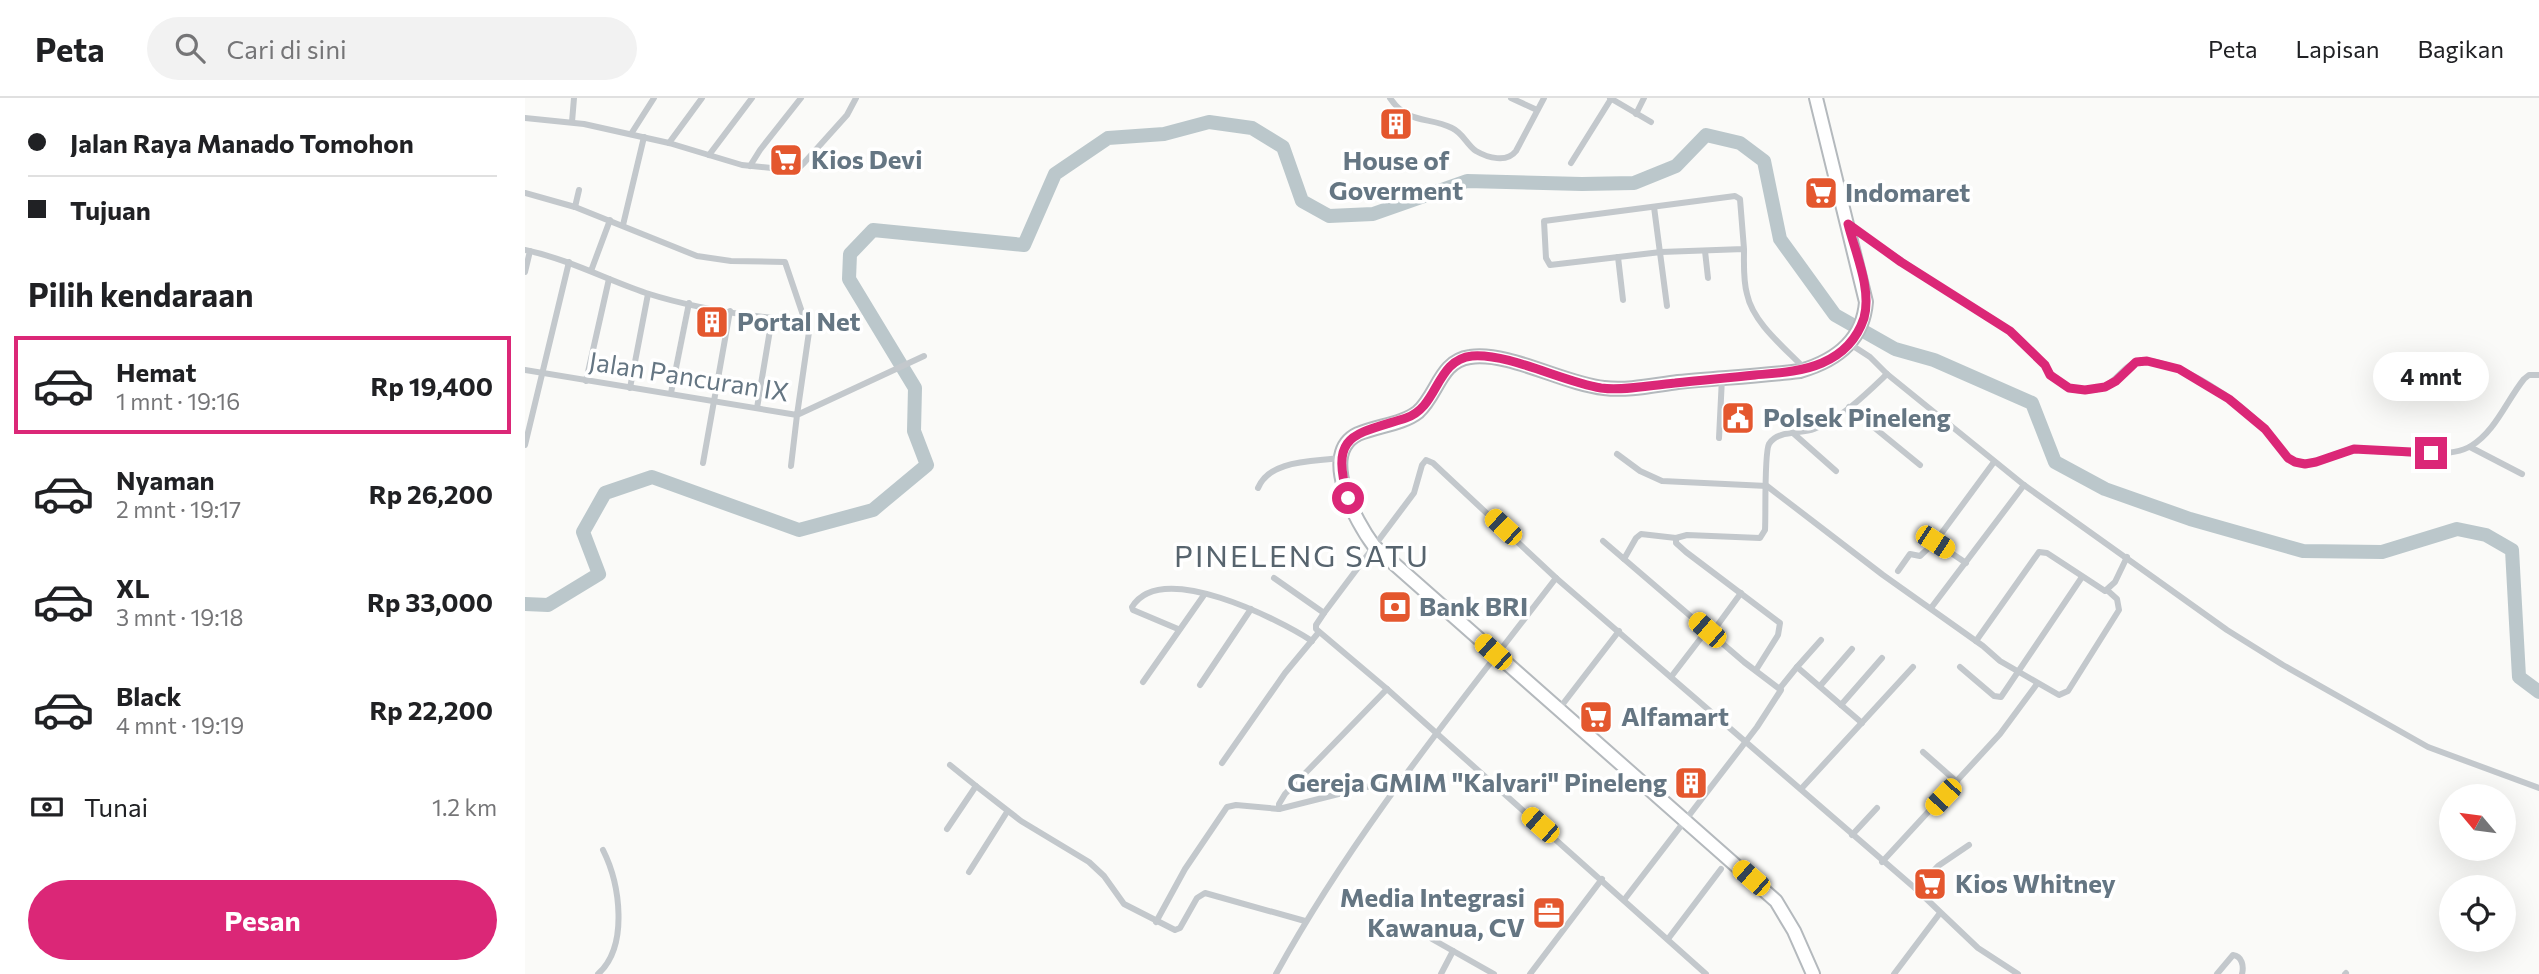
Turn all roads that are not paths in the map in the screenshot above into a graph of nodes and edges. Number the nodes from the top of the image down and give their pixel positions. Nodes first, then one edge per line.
1 (574, 98) edge
2 (654, 98) edge
3 (702, 98) edge
4 (752, 98) edge
5 (801, 98) edge
6 (856, 98) edge
7 (1390, 98) edge
8 (1511, 98) edge
9 (1544, 98) edge
10 (1610, 98) edge
11 (1644, 98) edge
12 (1816, 98) edge
13 (1537, 110) junction
14 (1636, 114) junction
15 (525, 118) edge
16 (572, 122) junction
17 (1651, 122) dead end
18 (631, 134) junction
19 (644, 137) junction
20 (669, 143) junction
21 (709, 155) junction
22 (1571, 163) dead end
23 (750, 166) junction
24 (579, 191) dead end
25 (525, 193) edge
26 (575, 207) junction
27 (1654, 207) junction
28 (610, 220) junction
29 (1848, 224) junction
30 (623, 225) junction
31 (1744, 249) junction
32 (527, 250) edge
33 (1705, 251) junction
34 (1661, 252) junction
35 (1618, 257) junction
36 (569, 262) junction
37 (591, 271) junction
38 (525, 272) edge
39 (1708, 278) dead end
40 (609, 279) junction
41 (648, 293) junction
42 (1623, 300) dead end
43 (689, 303) junction
44 (1667, 306) dead end
45 (730, 311) junction
46 (772, 318) junction
47 (805, 321) junction
48 (1853, 341) junction
49 (924, 356) dead end
50 (1805, 369) junction
51 (525, 370) edge
52 (543, 374) junction
53 (1887, 374) junction
54 (2539, 375) edge
55 (1722, 378) junction
56 (586, 380) junction
57 (629, 388) junction
58 (671, 393) junction
59 (713, 402) junction
60 (1849, 407) junction
61 (757, 408) junction
62 (797, 415) junction
63 (1793, 433) junction
64 (1719, 438) dead end
65 (525, 444) edge
66 (2470, 447) junction
67 (1617, 454) dead end
68 (1340, 458) junction
69 (1994, 462) junction
70 (702, 463) dead end
71 (1920, 465) dead end
72 (791, 466) dead end
73 (1836, 471) dead end
74 (2522, 474) dead end
75 (2024, 485) junction
76 (1767, 486) junction
77 (1258, 488) dead end
78 (1676, 538) junction
79 (1603, 541) dead end
80 (1935, 542) junction
81 (1374, 546) junction
82 (2127, 557) junction
83 (1624, 559) junction
84 (1966, 563) junction
85 (1898, 571) dead end
86 (2082, 577) junction
87 (1274, 578) dead end
88 (1556, 578) junction
89 (2107, 590) junction
90 (1741, 593) junction
91 (1204, 595) junction
92 (1251, 608) junction
93 (1931, 608) junction
94 (1324, 613) junction
95 (1178, 629) junction
96 (1619, 631) junction
97 (1319, 632) junction
98 (1709, 632) junction
99 (1821, 640) dead end
100 (1312, 641) junction
101 (1976, 641) junction
102 (1852, 649) dead end
103 (1498, 656) junction
104 (1882, 657) dead end
105 (1797, 667) junction
106 (1913, 667) dead end
107 (1961, 667) dead end
108 (1756, 670) junction
109 (2018, 673) junction
110 (1671, 677) junction
111 (1143, 682) dead end
112 (2038, 684) junction
113 (1200, 685) dead end
114 (1820, 686) junction
115 (1780, 688) junction
116 (1387, 689) junction
117 (1841, 705) junction
118 (1559, 709) junction
119 (1862, 723) junction
120 (1438, 735) junction
121 (1745, 743) junction
122 (1923, 752) dead end
123 (1222, 763) dead end
124 (950, 765) dead end
125 (1402, 778) junction
126 (1957, 782) junction
127 (976, 786) junction
128 (2539, 788) edge
129 (1801, 789) junction
130 (1877, 808) dead end
131 (1279, 809) junction
132 (1007, 811) junction
133 (1685, 820) junction
134 (947, 829) dead end
135 (1852, 835) junction
136 (1969, 845) dead end
137 (603, 850) dead end
138 (1882, 862) junction
139 (1721, 869) dead end
140 (969, 872) dead end
141 (1601, 879) junction
142 (1916, 889) junction
143 (1624, 900) junction
144 (1940, 913) junction
145 (1305, 921) junction
146 (1156, 922) junction
147 (1432, 939) dead end
148 (1668, 939) junction
149 (1453, 951) junction
150 (2005, 971) edge
151 (1533, 973) edge
152 (598, 974) edge
153 (1276, 974) edge
154 (1441, 974) edge
155 (1494, 974) edge
156 (1706, 974) edge
157 (1813, 974) edge
158 (1894, 974) edge
159 (2018, 974) edge
160 (2217, 974) edge
161 (2242, 974) edge

1 - 16 street
2 - 18 street
3 - 20 street
4 - 21 street
5 - 23 street
6 - 23 street
7 - 13 street
8 - 13 street
9 - 13 street
10 - 14 street
10 - 22 street
11 - 14 street
12 - 29 highway
14 - 17 street
15 - 16 street
16 - 18 street
18 - 19 street
19 - 20 street
19 - 30 street
20 - 21 street
21 - 23 street
24 - 26 street
25 - 26 street
26 - 28 street
27 - 31 street
27 - 34 street
27 - 35 street
28 - 30 street
28 - 37 street
29 - 48 highway
29 - 66 street
30 - 47 street
31 - 33 street
31 - 50 street
32 - 36 street
32 - 38 street
33 - 34 street
33 - 39 street
34 - 35 street
34 - 44 street
35 - 42 street
36 - 37 street
36 - 52 street
37 - 40 street
40 - 41 street
40 - 56 street
41 - 43 street
41 - 57 street
43 - 45 street
43 - 58 street
45 - 46 street
45 - 59 street
46 - 47 street
46 - 61 street
47 - 62 street, Jalan Pancuran IX
48 - 50 highway
48 - 53 street
49 - 62 street
50 - 55 highway
51 - 52 street, Jalan Pancuran IX
52 - 56 street, Jalan Pancuran IX
52 - 65 street
53 - 60 street
53 - 69 street
54 - 66 street
55 - 64 street
55 - 68 highway
56 - 57 street, Jalan Pancuran IX
57 - 58 street, Jalan Pancuran IX
58 - 59 street, Jalan Pancuran IX
59 - 61 street, Jalan Pancuran IX
59 - 70 street
60 - 63 street
60 - 71 street
61 - 62 street, Jalan Pancuran IX
62 - 72 street
63 - 73 street
63 - 76 street
66 - 74 street
67 - 76 street
68 - 77 street
68 - 81 highway
69 - 75 street
69 - 80 street
75 - 82 street
75 - 84 street
76 - 78 street
76 - 93 street
78 - 83 street
78 - 90 street
79 - 83 street
80 - 84 street
80 - 85 street
81 - 88 street
81 - 94 street
81 - 103 highway
82 - 89 street
82 - 128 street
83 - 98 street
84 - 93 street
86 - 89 street
86 - 101 street
86 - 109 street
87 - 94 street
88 - 96 street
88 - 103 street
89 - 112 street
90 - 98 street
90 - 108 street
91 - 92 street
91 - 95 street
91 - 95 street
92 - 100 street
92 - 113 street
93 - 101 street
94 - 97 street
95 - 111 street
96 - 110 street
96 - 118 street
97 - 100 street
97 - 116 street
98 - 108 street
98 - 110 street
99 - 105 street
100 - 123 street
101 - 109 street
102 - 114 street
103 - 118 highway
103 - 120 street
104 - 117 street
105 - 114 street
105 - 115 street
106 - 119 street
107 - 109 street
108 - 115 street
109 - 112 street
110 - 121 street
112 - 126 street
114 - 117 street
115 - 121 street
116 - 120 street
116 - 131 street
117 - 119 street
118 - 133 highway
119 - 129 street
120 - 125 street
120 - 141 street
121 - 129 street
121 - 133 street
122 - 126 street
124 - 127 street
125 - 131 street
125 - 145 street
126 - 138 street
127 - 132 street
127 - 134 street
129 - 135 street
130 - 135 street
131 - 146 street
132 - 140 street
132 - 146 street
133 - 143 street
133 - 157 highway
135 - 138 street
136 - 142 street
137 - 152 street
138 - 142 street
139 - 148 street
141 - 143 street
141 - 151 street
142 - 144 street
143 - 148 street
144 - 150 street
144 - 158 street
145 - 146 street
145 - 153 street
147 - 149 street
148 - 156 street
149 - 154 street
149 - 155 street
150 - 159 street
160 - 161 street

